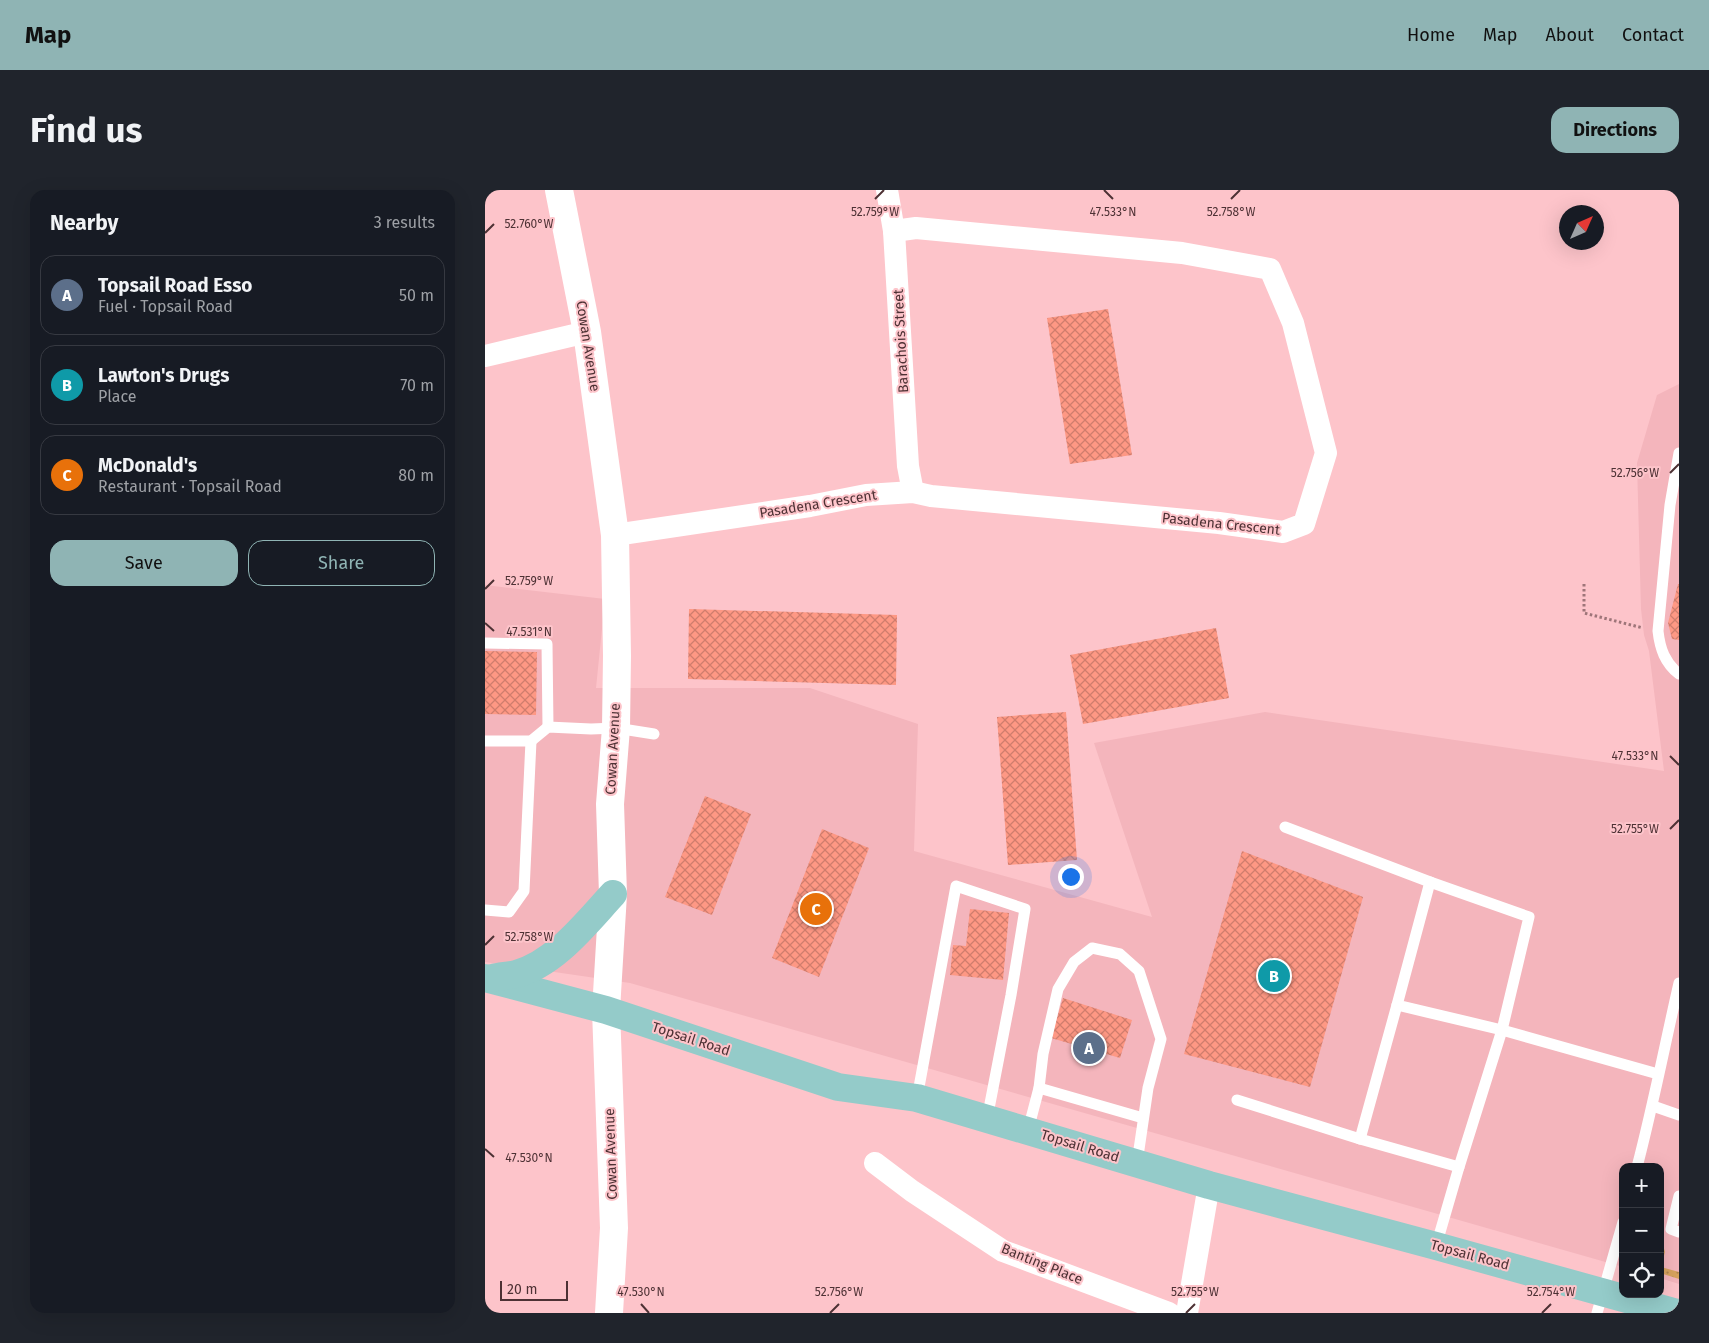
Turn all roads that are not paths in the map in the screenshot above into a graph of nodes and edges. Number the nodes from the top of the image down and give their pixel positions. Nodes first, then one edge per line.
1 (559, 190) edge
2 (887, 190) edge
3 (894, 232) junction
4 (587, 332) junction
5 (485, 356) edge
6 (1679, 453) edge
7 (913, 492) junction
8 (615, 534) junction
9 (485, 642) edge
10 (1679, 674) edge
11 (547, 727) junction
12 (616, 728) junction
13 (654, 734) dead end
14 (485, 741) edge
15 (531, 741) junction
16 (1285, 827) dead end
17 (1430, 882) junction
18 (613, 894) junction
19 (485, 910) edge
20 (487, 978) edge
21 (1679, 983) edge
22 (1397, 1005) junction
23 (606, 1010) junction
24 (1502, 1030) junction
25 (1658, 1074) junction
26 (1039, 1088) junction
27 (917, 1098) junction
28 (1237, 1100) dead end
29 (1653, 1106) junction
30 (1679, 1115) edge
31 (1143, 1118) junction
32 (987, 1119) junction
33 (1028, 1130) junction
34 (1360, 1139) junction
35 (1137, 1163) junction
36 (1638, 1163) edge
37 (875, 1164) dead end
38 (1459, 1168) junction
39 (1209, 1184) junction
40 (1679, 1196) edge
41 (1679, 1232) edge
42 (1619, 1237) edge
43 (1436, 1246) junction
44 (1601, 1302) edge
45 (609, 1313) edge
46 (1169, 1313) edge
47 (1187, 1313) edge
48 (1677, 1313) edge

1 - 4 street, Cowan Avenue
2 - 3 street, Barachois Street
3 - 7 street, Barachois Street
3 - 7 street, Pasadena Crescent
4 - 5 street
4 - 8 street, Cowan Avenue
6 - 10 lane
7 - 8 street, Pasadena Crescent
8 - 12 street, Cowan Avenue
9 - 11 lane
11 - 12 lane
11 - 15 lane
12 - 13 lane
12 - 18 street, Cowan Avenue
14 - 15 lane
15 - 19 lane
16 - 17 lane
17 - 22 lane
17 - 24 lane
18 - 20 main road
18 - 23 street, Cowan Avenue
20 - 23 main road, Topsail Road
21 - 25 lane
22 - 24 lane
22 - 34 lane
23 - 27 main road, Topsail Road
23 - 45 street, Cowan Avenue
24 - 25 lane
24 - 38 lane
25 - 29 lane
26 - 31 lane
26 - 31 lane
26 - 33 lane
27 - 32 main road, Topsail Road
27 - 32 lane
28 - 34 lane
29 - 30 lane
29 - 36 lane
31 - 35 lane
32 - 33 main road, Topsail Road
33 - 35 main road, Topsail Road
34 - 38 lane
35 - 39 main road, Topsail Road
37 - 46 street, Banting Place
38 - 43 lane
39 - 43 main road, Topsail Road
39 - 47 street
40 - 41 lane
42 - 44 lane
43 - 44 main road, Topsail Road
44 - 48 main road, Topsail Road

